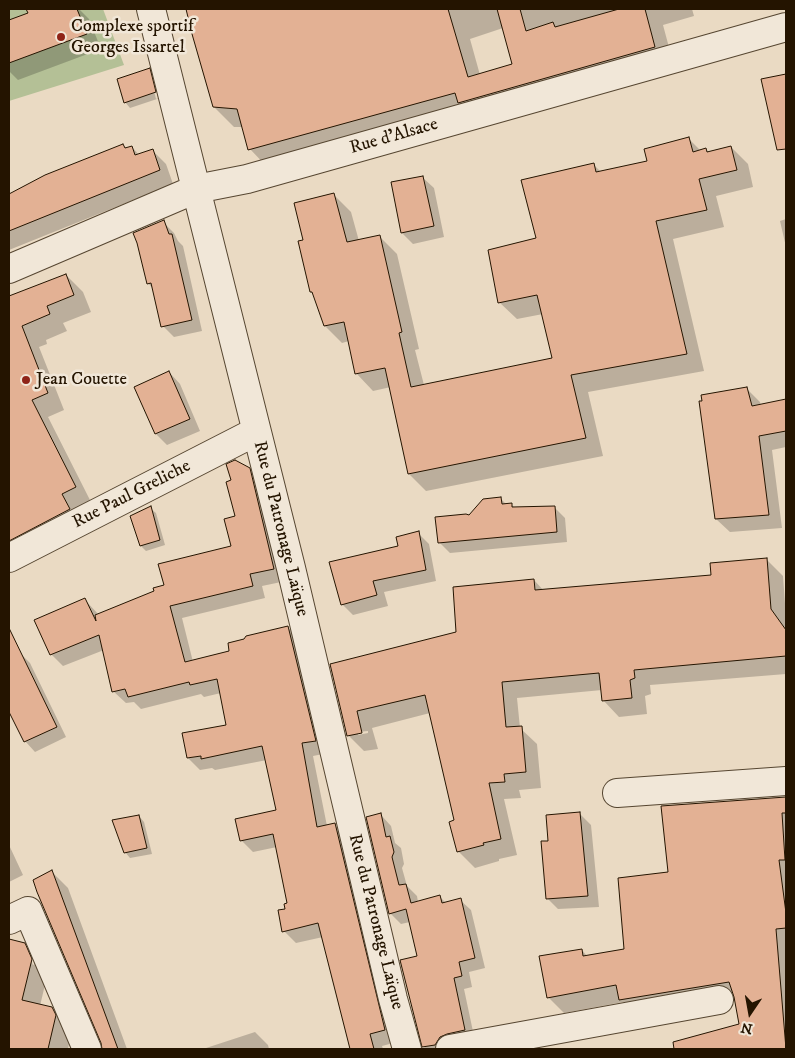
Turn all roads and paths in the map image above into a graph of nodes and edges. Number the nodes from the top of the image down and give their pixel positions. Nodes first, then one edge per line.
1 (151, 9) edge
2 (786, 27) edge
3 (196, 189) junction
4 (9, 269) edge
5 (255, 432) junction
6 (9, 558) edge
7 (786, 781) edge
8 (617, 793) dead end
9 (9, 920) edge
10 (719, 1000) dead end
11 (87, 1049) edge
12 (407, 1049) edge
13 (450, 1049) edge

1 - 3 street, Rue du Patronage Laïque
2 - 3 street, Rue d'Alsace
3 - 4 street, Rue d'Alsace
3 - 5 street, Rue du Patronage Laïque
5 - 6 street, Rue Paul Greliche
5 - 12 street, Rue du Patronage Laïque
7 - 8 street
9 - 11 street
10 - 13 street

